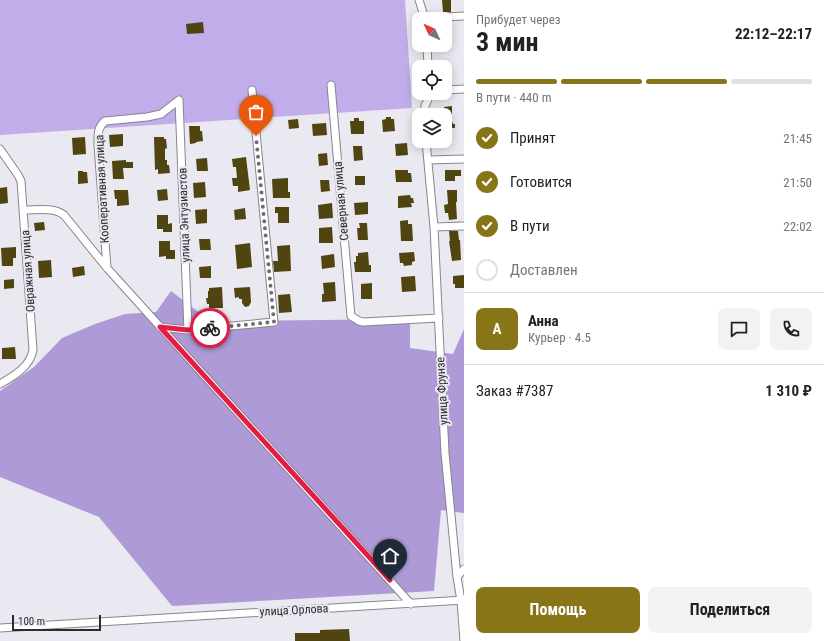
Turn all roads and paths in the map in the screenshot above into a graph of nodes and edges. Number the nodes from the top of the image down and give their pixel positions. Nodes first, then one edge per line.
1 (419, 0) edge
2 (423, 12) edge
3 (464, 16) edge
4 (452, 17) edge
5 (332, 85) dead end
6 (464, 89) edge
7 (252, 90) dead end
8 (452, 90) edge
9 (179, 100) joint
10 (427, 148) edge
11 (0, 149) edge
12 (464, 159) edge
13 (428, 160) junction
14 (24, 210) junction
15 (464, 226) edge
16 (434, 227) junction
17 (107, 268) junction
18 (439, 318) junction
19 (160, 327) junction
20 (188, 330) junction
21 (0, 384) edge
22 (464, 570) edge
23 (457, 577) junction
24 (462, 600) edge
25 (411, 604) junction
26 (0, 628) edge
27 (464, 641) edge

1 - 2 street
3 - 4 street
5 - 18 street, Северная улица
6 - 8 street
7 - 20 street
9 - 17 street, Кооперативная улица
9 - 20 street, улица Энтузиастов
10 - 13 street, улица Фрунзе
11 - 14 street, Овражная улица
12 - 13 street
13 - 16 street, улица Фрунзе
14 - 17 street
14 - 21 street, Овражная улица
15 - 16 street
16 - 18 street, улица Фрунзе
17 - 19 street
18 - 23 street, улица Фрунзе
19 - 20 street
19 - 25 street
22 - 23 street
23 - 24 street, улица Фрунзе
24 - 25 street, улица Орлова
24 - 27 street, улица Фрунзе
25 - 26 street, улица Орлова

